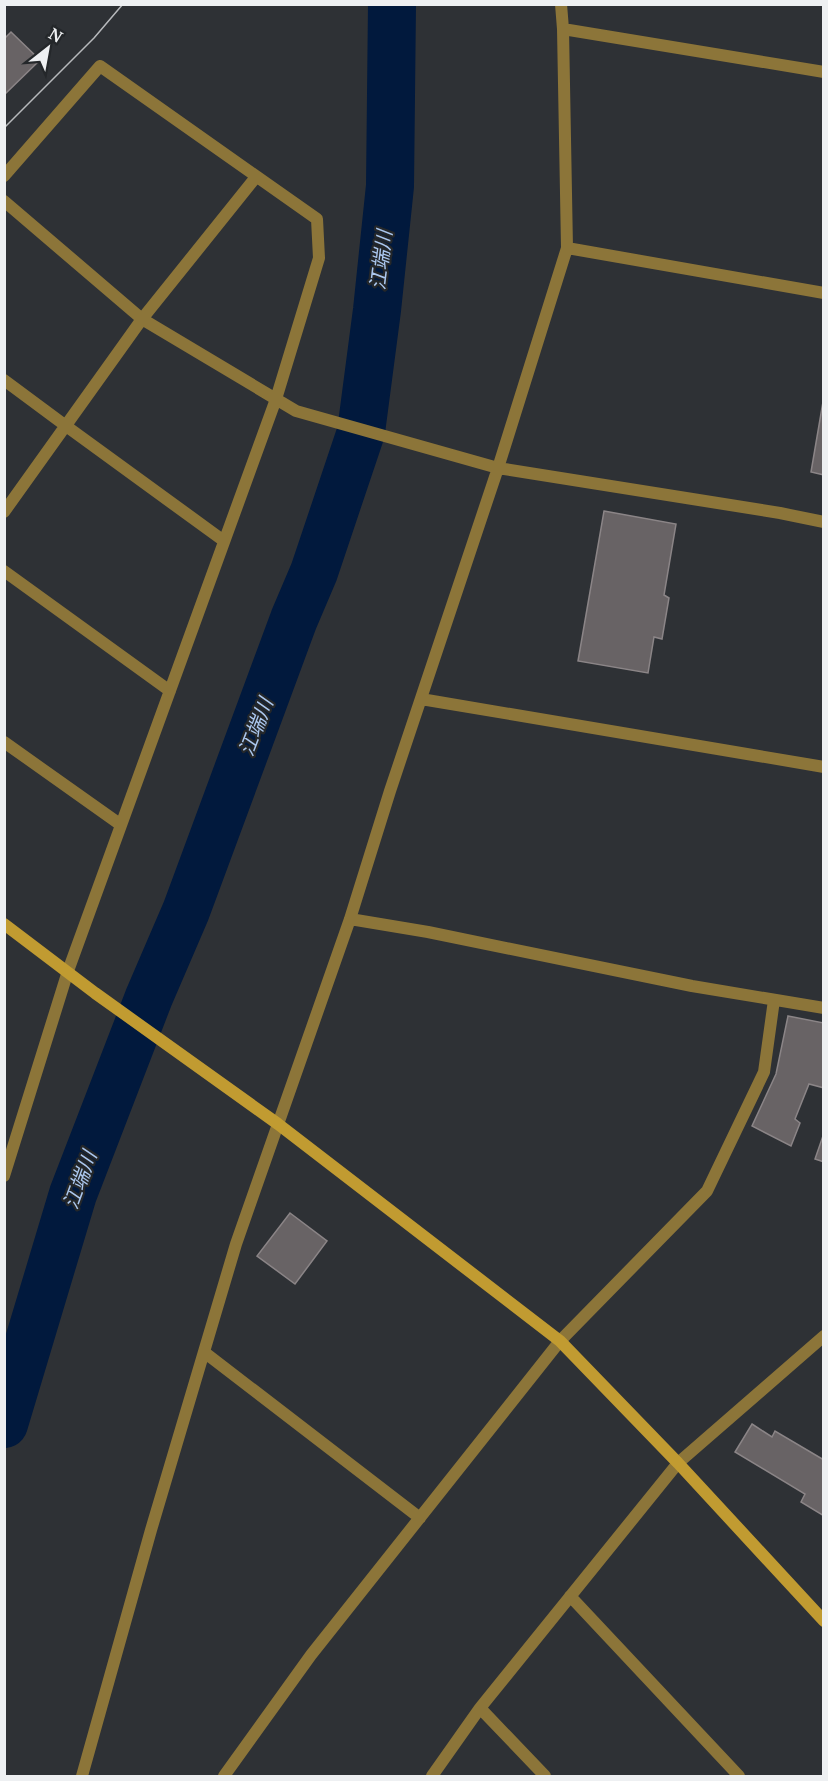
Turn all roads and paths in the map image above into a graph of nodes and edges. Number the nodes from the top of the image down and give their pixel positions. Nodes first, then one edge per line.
1 (561, 4) edge
2 (564, 29) junction
3 (824, 72) edge
4 (4, 176) edge
5 (256, 177) junction
6 (4, 201) edge
7 (567, 248) junction
8 (824, 293) edge
9 (142, 319) junction
10 (4, 380) edge
11 (276, 399) junction
12 (66, 426) junction
13 (498, 468) junction
14 (4, 512) edge
15 (824, 522) edge
16 (224, 541) junction
17 (4, 571) edge
18 (170, 691) junction
19 (421, 699) junction
20 (4, 742) edge
21 (824, 767) edge
22 (121, 825) junction
23 (350, 920) junction
24 (4, 924) edge
25 (68, 971) junction
26 (774, 1000) junction
27 (824, 1008) edge
28 (278, 1124) junction
29 (4, 1176) edge
30 (824, 1335) edge
31 (560, 1341) junction
32 (204, 1352) junction
33 (678, 1463) junction
34 (420, 1518) junction
35 (570, 1596) junction
36 (824, 1621) edge
37 (480, 1708) junction
38 (82, 1776) edge
39 (224, 1776) edge
40 (432, 1776) edge
41 (545, 1776) edge
42 (739, 1776) edge

1 - 2 street
2 - 3 street
2 - 7 street
4 - 5 street
5 - 9 street
5 - 11 street
6 - 9 street
7 - 8 street
7 - 13 street
9 - 11 street
9 - 12 street
10 - 12 street
11 - 13 street
11 - 16 street
12 - 14 street
12 - 16 street
13 - 15 street
13 - 19 street
16 - 18 street
17 - 18 street
18 - 22 street
19 - 21 street
19 - 23 street
20 - 22 street
22 - 25 street
23 - 26 street
23 - 28 street
24 - 25 street
25 - 28 street
25 - 29 street
26 - 27 street
26 - 31 street
28 - 31 street
28 - 32 street
30 - 33 street
31 - 33 street
31 - 34 street
32 - 34 street
32 - 38 street
33 - 35 street
33 - 36 street
34 - 39 street
35 - 37 street
35 - 42 street
37 - 40 street
37 - 41 street

